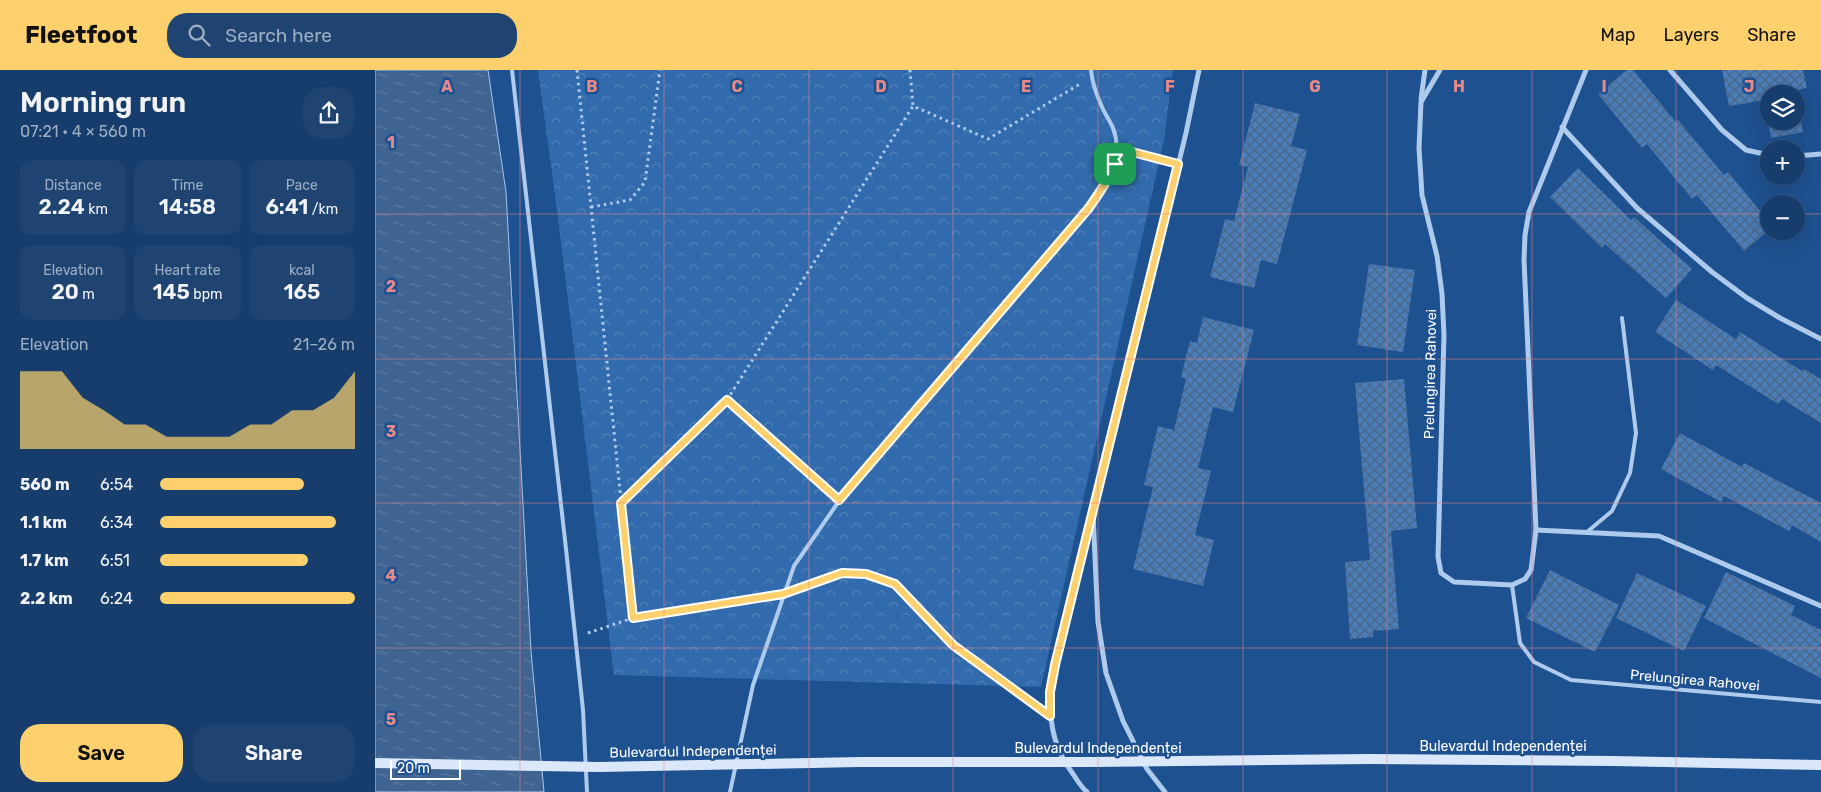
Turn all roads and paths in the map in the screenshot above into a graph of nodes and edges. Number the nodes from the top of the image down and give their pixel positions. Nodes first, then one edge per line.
1 (512, 70) edge
2 (577, 70) edge
3 (660, 70) edge
4 (910, 70) edge
5 (1091, 70) edge
6 (1199, 70) edge
7 (1425, 70) edge
8 (1440, 70) edge
9 (1586, 70) edge
10 (1670, 70) edge
11 (1092, 77) junction
12 (1421, 102) junction
13 (913, 106) junction
14 (1561, 127) junction
15 (1117, 148) junction
16 (1760, 153) edge
17 (1821, 154) edge
18 (1805, 155) edge
19 (1178, 164) junction
20 (591, 207) junction
21 (1622, 318) dead end
22 (1821, 339) edge
23 (727, 400) junction
24 (839, 500) junction
25 (621, 503) junction
26 (1093, 514) junction
27 (1536, 530) junction
28 (1587, 532) junction
29 (1512, 584) junction
30 (783, 594) junction
31 (1821, 606) edge
32 (633, 618) junction
33 (575, 638) junction
34 (1821, 702) edge
35 (1050, 716) junction
36 (375, 763) edge
37 (1821, 765) edge
38 (587, 792) edge
39 (730, 792) edge
40 (1087, 792) edge
41 (1165, 792) edge

1 - 33 lane
2 - 20 path
3 - 20 path
4 - 13 path
5 - 11 lane
6 - 19 street
7 - 12 street, Prelungirea Rahovei
8 - 12 street, Prelungirea Rahovei
9 - 14 street
10 - 16 street
11 - 13 path
11 - 15 lane
12 - 29 street, Prelungirea Rahovei
13 - 23 path
14 - 22 street
14 - 27 street
15 - 19 lane
15 - 24 lane
17 - 18 street
19 - 26 street
20 - 25 path
21 - 28 lane
23 - 24 path
23 - 25 path
24 - 30 lane
25 - 32 path
26 - 35 street
26 - 41 street
27 - 28 street
27 - 29 street
28 - 31 street
29 - 34 lane, Prelungirea Rahovei
30 - 32 path
30 - 35 lane
30 - 39 lane
32 - 33 path
33 - 38 lane
35 - 40 street
36 - 37 main road, Bulevardul Independenței, bridge

